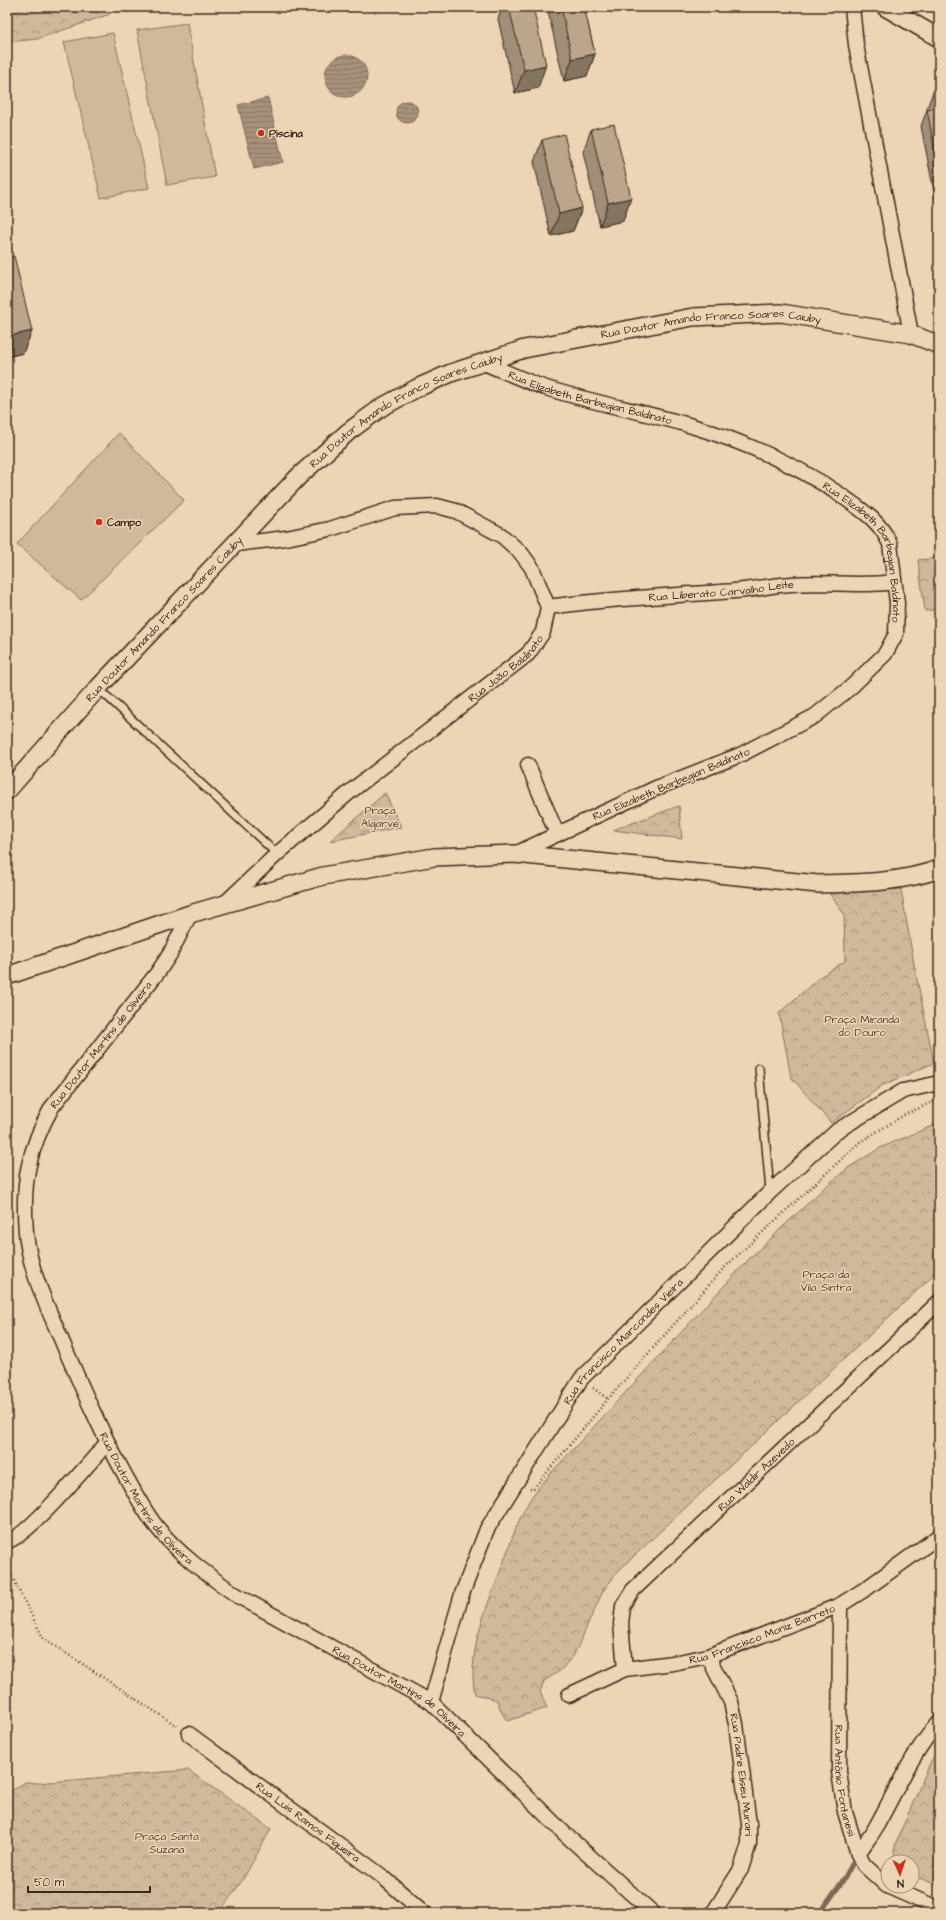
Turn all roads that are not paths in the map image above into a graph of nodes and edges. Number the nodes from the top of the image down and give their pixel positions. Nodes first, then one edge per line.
1 (852, 7) edge
2 (885, 7) edge
3 (939, 38) edge
4 (911, 334) junction
5 (939, 345) edge
6 (484, 362) junction
7 (236, 544) junction
8 (894, 582) junction
9 (548, 607) junction
10 (98, 688) junction
11 (528, 765) dead end
12 (7, 791) edge
13 (557, 834) junction
14 (277, 854) junction
15 (515, 854) junction
16 (939, 869) edge
17 (222, 906) junction
18 (190, 914) junction
19 (7, 976) edge
20 (759, 1068) dead end
21 (939, 1083) edge
22 (770, 1191) junction
23 (939, 1302) edge
24 (107, 1443) junction
25 (939, 1536) edge
26 (7, 1541) edge
27 (840, 1605) junction
28 (708, 1656) junction
29 (625, 1669) junction
30 (569, 1695) dead end
31 (431, 1702) junction
32 (939, 1722) edge
33 (189, 1734) road end
34 (858, 1854) junction
35 (939, 1909) edge
36 (424, 1913) edge
37 (653, 1913) edge
38 (712, 1913) edge

1 - 4 street
2 - 3 street
4 - 5 street, Rua Doutor Amando Franco Soares Caiuby
4 - 6 street, Rua Doutor Amando Franco Soares Caiuby
6 - 7 street, Rua Doutor Amando Franco Soares Caiuby
6 - 8 street, Rua Elizabeth Barbegian Baldinato
7 - 9 street
7 - 10 street, Rua Doutor Amando Franco Soares Caiuby
8 - 9 street, Rua Liberato Carvalho Leite
8 - 13 street, Rua Elizabeth Barbegian Baldinato
9 - 14 street, Rua João Baldinato
10 - 12 street, Rua Doutor Amando Franco Soares Caiuby
10 - 14 lane
11 - 13 street
13 - 15 street, Rua Elizabeth Barbegian Baldinato
14 - 17 street, Rua João Baldinato
15 - 16 street
15 - 17 street
17 - 18 street
18 - 19 street
18 - 24 street, Rua Doutor Martins de Oliveira
20 - 22 lane
21 - 22 street, Rua Francisco Marcondes Vieira
22 - 31 street, Rua Francisco Marcondes Vieira
23 - 29 street, Rua Waldir Azevedo
24 - 26 street
24 - 31 street, Rua Doutor Martins de Oliveira
25 - 27 street, Rua Francisco Moniz Barreto
27 - 28 street, Rua Francisco Moniz Barreto
27 - 34 street, Rua Antônio Fontanesi
28 - 29 street, Rua Francisco Moniz Barreto
28 - 38 street, Rua Padre Eliseu Murari
29 - 30 street, Rua Francisco Moniz Barreto
31 - 37 street, Rua Doutor Martins de Oliveira
32 - 34 street
33 - 36 street, Rua Luis Ramos Figueira
34 - 35 street, Rua Antônio Fontanesi

